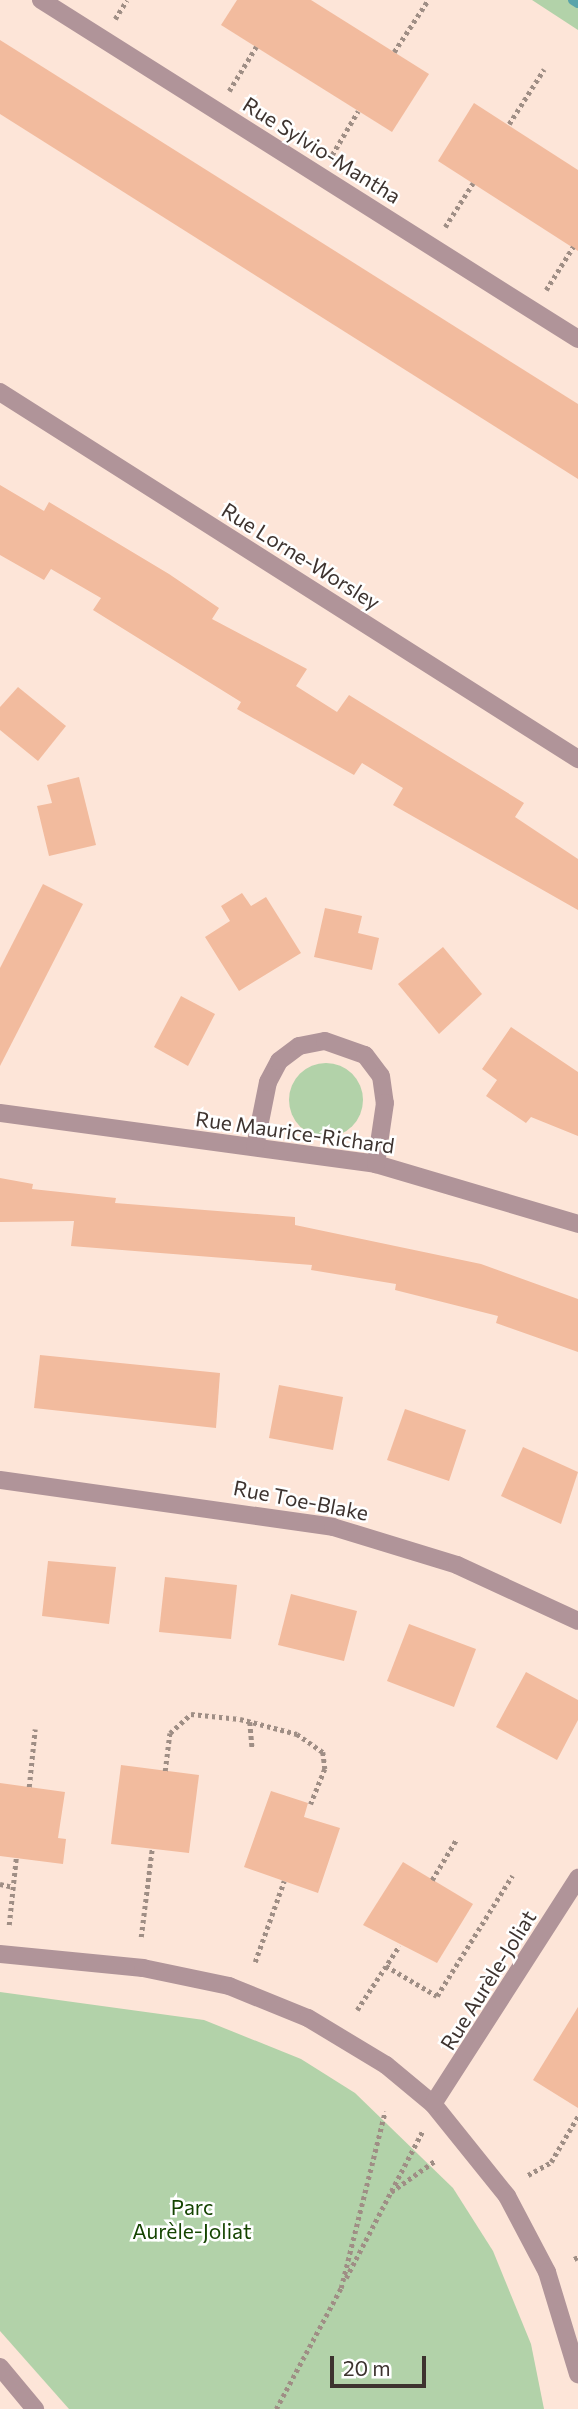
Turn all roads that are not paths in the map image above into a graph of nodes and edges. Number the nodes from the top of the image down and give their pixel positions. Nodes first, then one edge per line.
1 (41, 0) edge
2 (578, 339) edge
3 (0, 392) edge
4 (578, 759) edge
5 (0, 1113) edge
6 (256, 1147) junction
7 (376, 1164) junction
8 (578, 1224) edge
9 (0, 1480) edge
10 (578, 1622) edge
11 (578, 1878) edge
12 (0, 1954) edge
13 (433, 2104) junction
14 (0, 2367) edge
15 (578, 2374) edge
16 (35, 2409) edge

1 - 2 street, Rue Sylvio-Mantha
3 - 4 street, Rue Lorne-Worsley
5 - 6 street, Rue Maurice-Richard
6 - 7 street, Rue Maurice-Richard
6 - 7 street
7 - 8 street, Rue Maurice-Richard
9 - 10 street, Rue Toe-Blake
11 - 13 street, Rue Aurèle-Joliat
12 - 13 street
13 - 15 street
14 - 16 street

